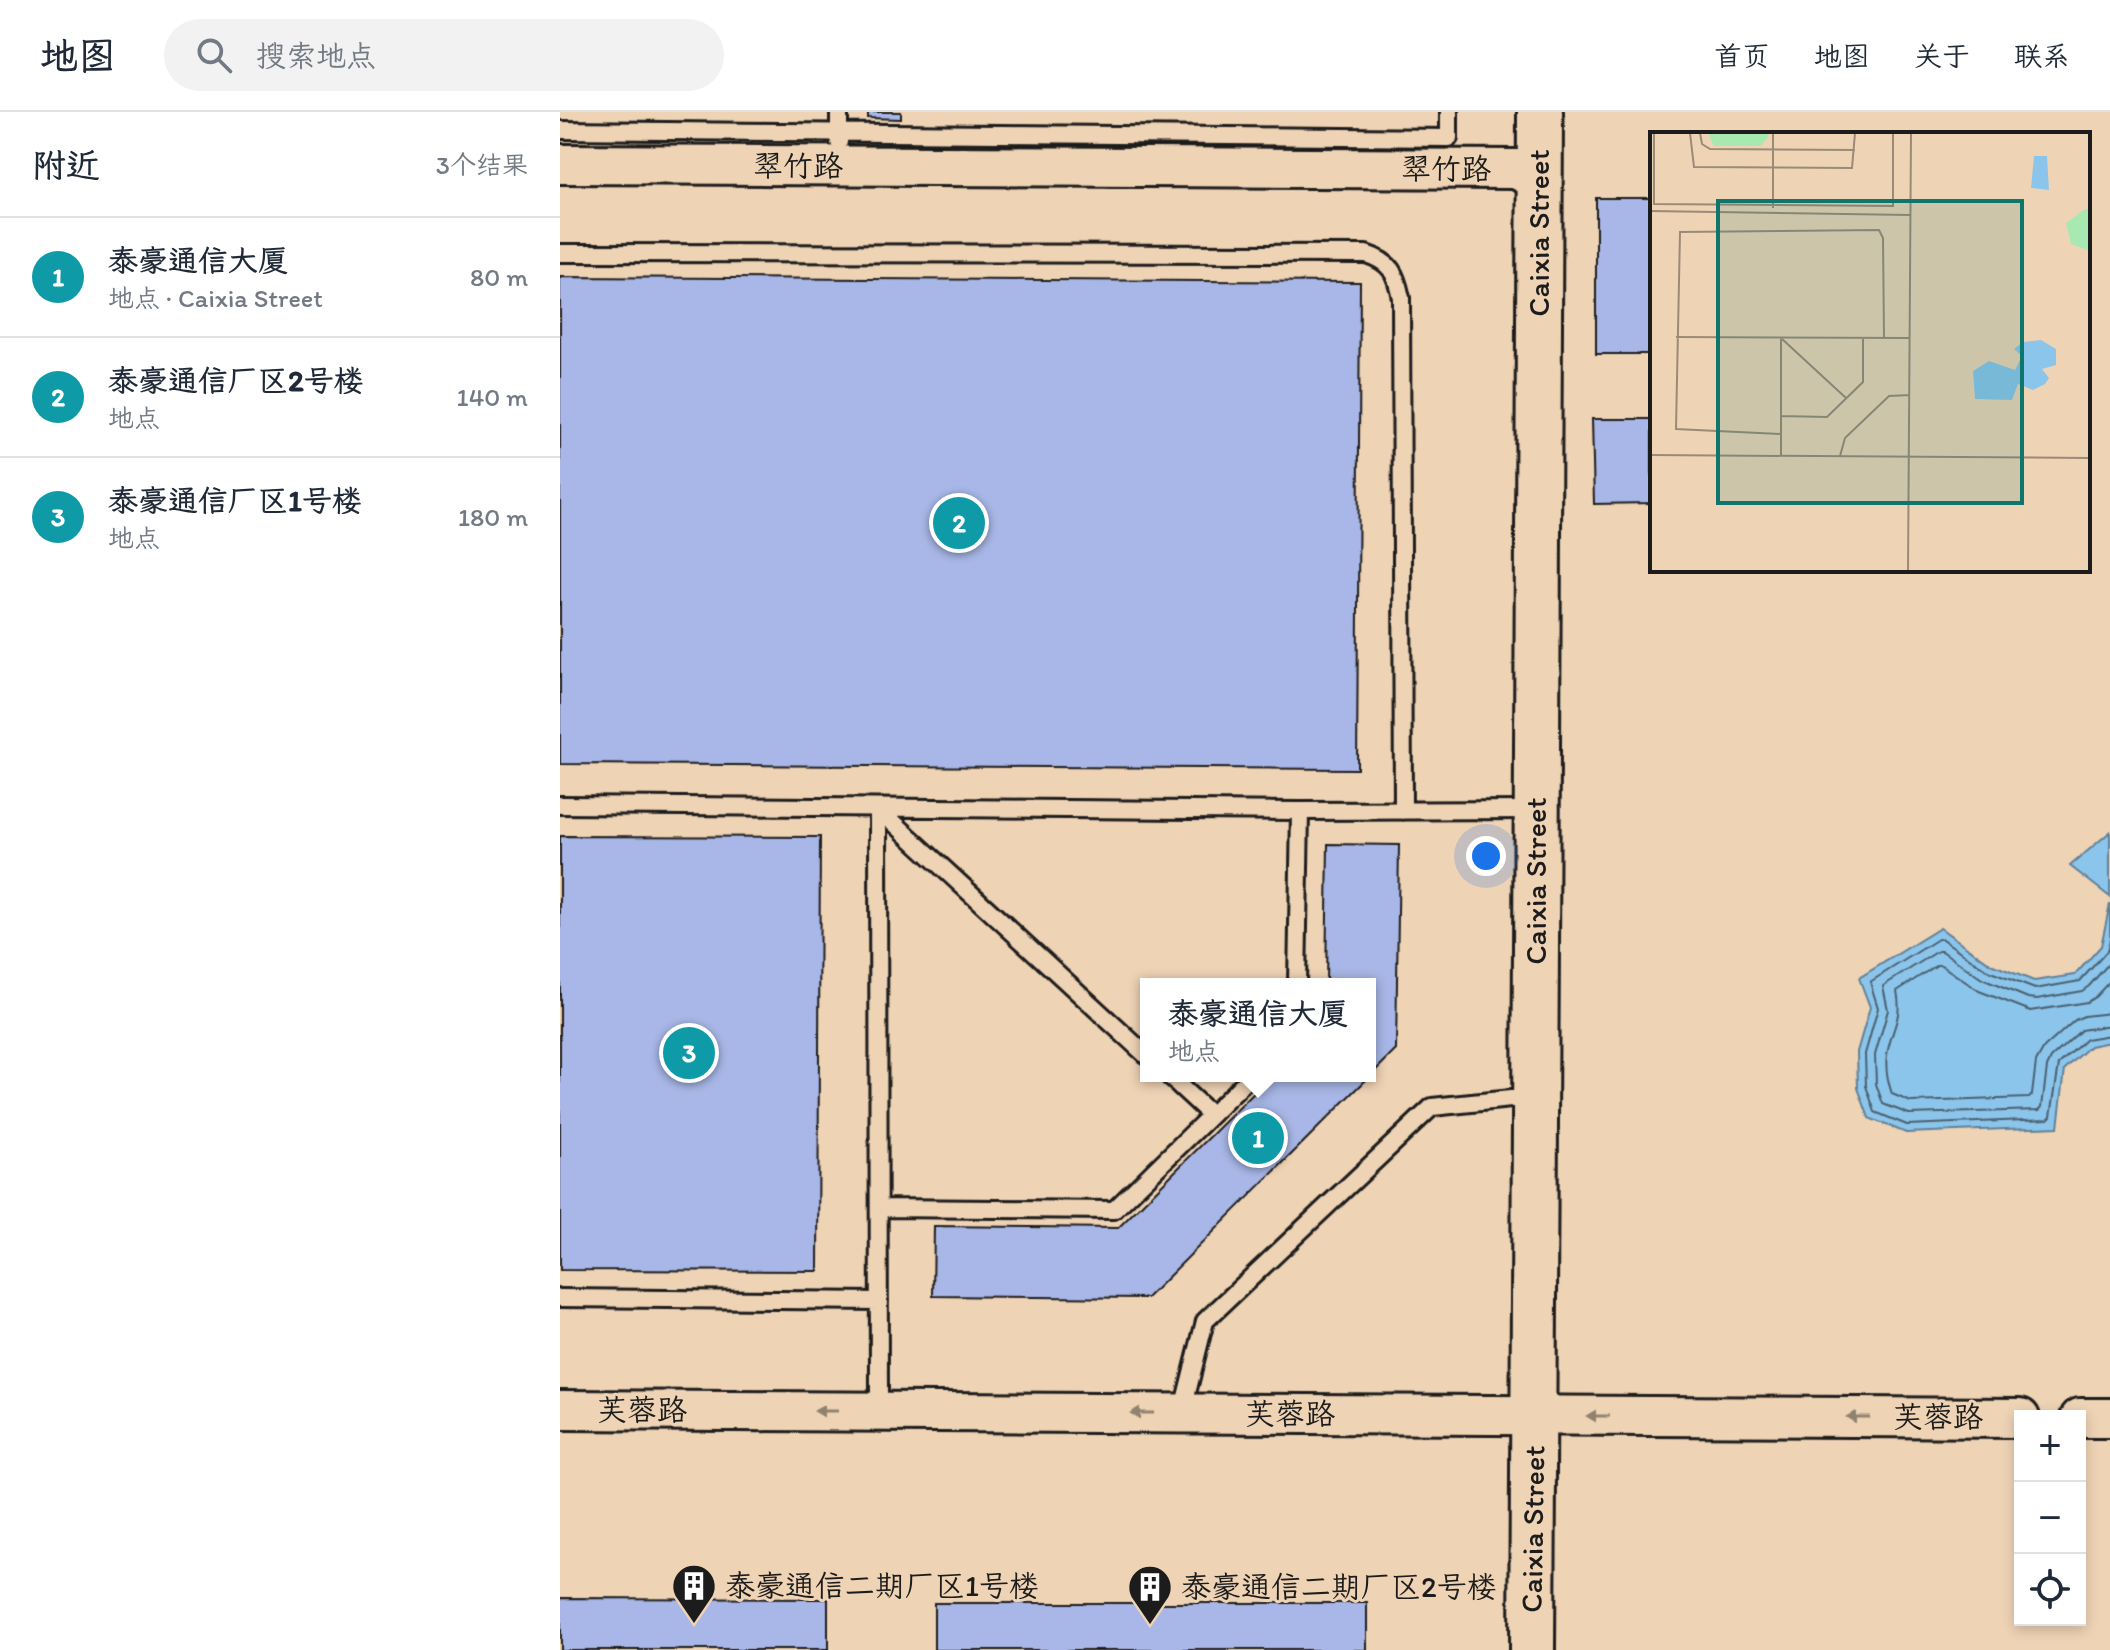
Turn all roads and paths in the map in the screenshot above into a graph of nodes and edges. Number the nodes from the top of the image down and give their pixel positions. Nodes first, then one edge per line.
1 (839, 112) edge
2 (1449, 112) edge
3 (1517, 112) edge
4 (1540, 112) edge
5 (560, 130) edge
6 (839, 149) junction
7 (560, 164) edge
8 (1524, 181) junction
9 (560, 188) edge
10 (560, 253) edge
11 (560, 805) edge
12 (878, 808) junction
13 (1524, 810) junction
14 (1300, 811) junction
15 (1403, 811) junction
16 (1297, 978) edge
17 (1140, 1049) edge
18 (1175, 1082) edge
19 (1245, 1082) edge
20 (1524, 1099) junction
21 (1211, 1115) junction
22 (879, 1208) junction
23 (560, 1298) edge
24 (879, 1301) junction
25 (560, 1410) edge
26 (879, 1412) junction
27 (1182, 1413) junction
28 (2014, 1418) edge
29 (2086, 1418) edge
30 (2110, 1418) edge
31 (1522, 1428) junction
32 (560, 1436) edge
33 (2014, 1443) edge
34 (2086, 1443) edge
35 (2110, 1443) edge
36 (1509, 1650) edge
37 (1532, 1650) edge

1 - 6 lane
2 - 6 lane
3 - 8 main road, Caixia Street
4 - 8 main road, Caixia Street
5 - 6 lane
6 - 7 street, 翠竹路
6 - 8 street, 翠竹路
8 - 9 street, 翠竹路
8 - 13 main road, Caixia Street
10 - 15 lane
11 - 12 lane
12 - 14 lane
12 - 17 lane
12 - 22 lane
13 - 15 lane
13 - 20 main road, Caixia Street
14 - 15 lane
14 - 16 lane
18 - 21 lane
19 - 21 lane
20 - 27 lane
20 - 31 main road, Caixia Street
21 - 22 lane
22 - 24 lane
23 - 24 lane
24 - 26 lane
26 -> 25 street, 芙蓉路
27 -> 26 street, 芙蓉路
27 - 31 street, 芙蓉路
28 -> 31 street, 芙蓉路
29 - 30 street
31 - 32 street, 芙蓉路
31 - 33 street, 芙蓉路
31 - 36 main road, Caixia Street
31 - 37 main road, Caixia Street
34 - 35 street

